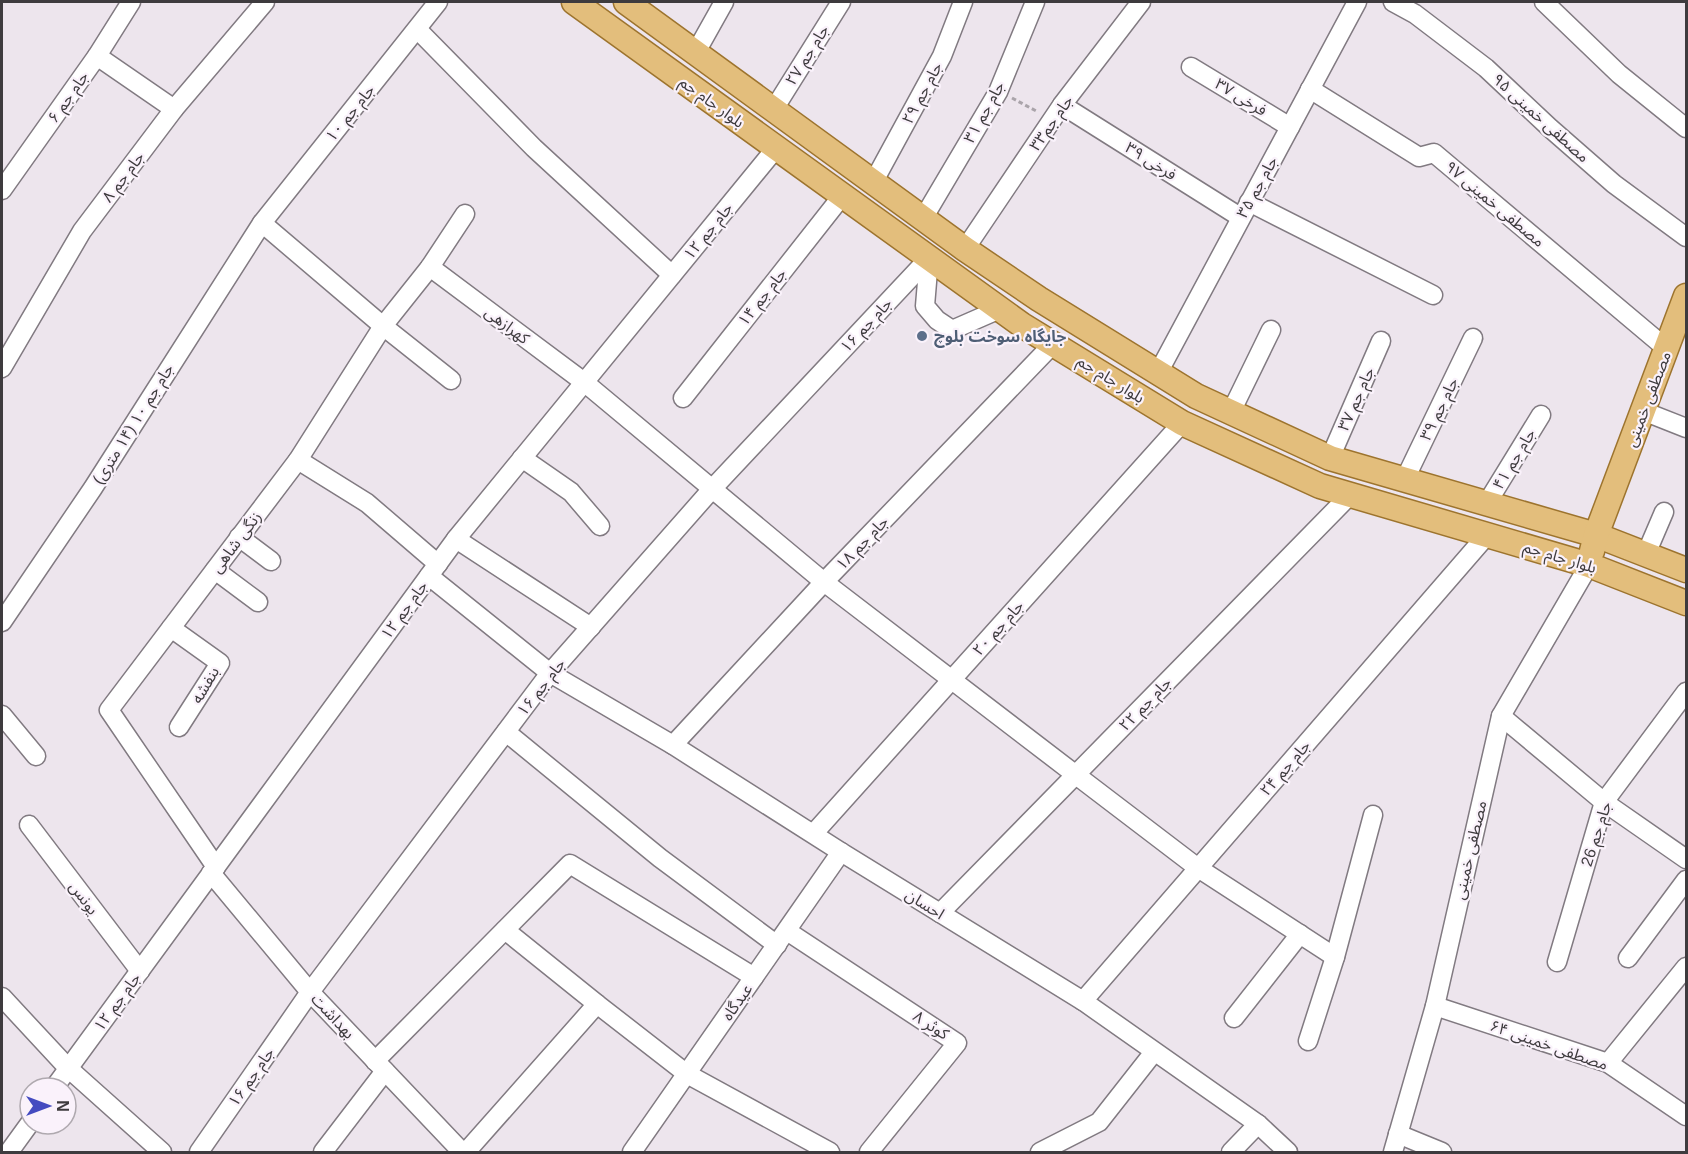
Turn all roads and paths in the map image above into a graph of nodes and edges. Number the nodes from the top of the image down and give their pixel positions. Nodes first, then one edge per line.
1 (131, 2) edge
2 (265, 2) edge
3 (438, 2) edge
4 (574, 2) edge
5 (626, 2) edge
6 (724, 2) edge
7 (841, 2) edge
8 (963, 2) edge
9 (1035, 2) edge
10 (1357, 2) edge
11 (1393, 2) edge
12 (1544, 2) edge
13 (1131, 4) edge
14 (418, 30) junction
15 (696, 52) junction
16 (97, 56) junction
17 (1191, 67) dead end
18 (1310, 89) junction
19 (998, 92) junction
20 (174, 109) junction
21 (774, 109) junction
22 (1058, 112) junction
23 (1290, 127) junction
24 (1686, 128) edge
25 (776, 148) junction
26 (874, 181) junction
27 (2, 190) edge
28 (842, 196) junction
29 (1245, 210) junction
30 (465, 214) dead end
31 (924, 218) junction
32 (261, 223) junction
33 (1686, 237) edge
34 (965, 249) junction
35 (929, 258) junction
36 (430, 267) junction
37 (672, 275) junction
38 (1433, 295) dead end
39 (1686, 296) edge
40 (1000, 309) junction
41 (383, 326) junction
42 (1271, 330) dead end
43 (1473, 338) dead end
44 (1382, 340) dead end
45 (1053, 344) junction
46 (1667, 349) junction
47 (2, 368) edge
48 (1158, 373) junction
49 (451, 380) dead end
50 (584, 382) junction
51 (1196, 396) junction
52 (683, 398) dead end
53 (1643, 411) junction
54 (1231, 412) junction
55 (1541, 415) dead end
56 (1182, 423) junction
57 (1686, 428) edge
58 (522, 458) junction
59 (1330, 458) junction
60 (298, 460) junction
61 (1405, 479) junction
62 (712, 489) junction
63 (1350, 495) junction
64 (1487, 503) junction
65 (1664, 512) dead end
66 (600, 526) dead end
67 (1487, 535) junction
68 (1596, 535) junction
69 (239, 537) junction
70 (456, 539) junction
71 (1646, 555) junction
72 (271, 561) dead end
73 (1589, 565) junction
74 (215, 570) junction
75 (434, 570) junction
76 (1686, 570) edge
77 (824, 582) junction
78 (258, 602) dead end
79 (1686, 603) edge
80 (2, 622) edge
81 (591, 627) junction
82 (171, 628) junction
83 (550, 673) junction
84 (951, 680) junction
85 (1686, 692) edge
86 (2, 715) edge
87 (1501, 716) junction
88 (1679, 717) edge
89 (179, 726) dead end
90 (506, 732) junction
91 (673, 745) junction
92 (36, 756) dead end
93 (1076, 775) junction
94 (1604, 802) junction
95 (1373, 815) dead end
96 (29, 825) dead end
97 (813, 833) junction
98 (841, 852) junction
99 (1686, 859) edge
100 (1198, 868) junction
101 (214, 870) junction
102 (1686, 880) edge
103 (940, 913) junction
104 (505, 930) junction
105 (1300, 934) junction
106 (782, 938) junction
107 (1335, 957) junction
108 (1628, 958) dead end
109 (1557, 962) dead end
110 (1686, 967) edge
111 (140, 971) junction
112 (754, 977) junction
113 (310, 992) junction
114 (1083, 1001) junction
115 (597, 1004) junction
116 (5, 1006) edge
117 (1435, 1006) junction
118 (1234, 1018) dead end
119 (1308, 1041) dead end
120 (1154, 1052) junction
121 (1608, 1063) junction
122 (380, 1066) junction
123 (68, 1068) junction
124 (687, 1074) junction
125 (62, 1076) edge
126 (1686, 1116) edge
127 (1258, 1124) junction
128 (1398, 1134) junction
129 (21, 1136) edge
130 (635, 1151) edge
131 (9, 1152) edge
132 (162, 1152) edge
133 (199, 1152) edge
134 (323, 1152) edge
135 (464, 1152) edge
136 (830, 1152) edge
137 (869, 1152) edge
138 (1040, 1152) edge
139 (1231, 1152) edge
140 (1288, 1152) edge
141 (1393, 1152) edge
142 (1442, 1152) edge

1 - 16 street, جام جم ۶
2 - 20 street, جام جم ۸
3 - 14 street, جام جم ۱۰
4 - 25 main road, بلوار جام جم
5 - 15 main road, بلوار جام جم
6 - 15 street
7 - 21 street, جام جم ۲۷
8 - 26 street, جام جم ۲۹
9 - 19 street, جام جم ۳۱
10 - 18 street, جام جم ۳۵
11 - 33 street, مصطفی خمینی ۹۵
12 - 24 street
13 - 22 street, جام جم۳۳
14 - 32 street, جام جم ۱۰
14 - 37 street
15 - 21 main road, بلوار جام جم
16 - 20 street
16 - 27 street, جام جم ۶
17 - 23 street, فرخی ۳۷
18 - 23 street, جام جم ۳۵
18 - 46 street, مصطفی خمینی ۹۷
19 - 22 path
19 - 31 street, جام جم ۳۱
20 - 47 street, جام جم ۸
21 - 26 main road, بلوار جام جم
22 - 29 street, فرخی ۳۹
22 - 34 street, جام جم۳۳
23 - 29 street, جام جم ۳۵
25 - 28 main road, بلوار جام جم
25 - 37 street, جام جم ۱۲
26 - 31 main road, بلوار جام جم
28 - 35 main road, بلوار جام جم
28 - 52 street, جام جم ۱۴
29 - 38 street, فرخی ۳۹
29 - 48 street, جام جم ۳۵
30 - 36 street, زنگی شاهی
31 - 34 main road, بلوار جام جم
32 - 41 street
32 - 80 street, جام جم ۱۰ (۱۴ متری)
34 - 48 main road, بلوار جام جم
35 - 40 main road, بلوار جام جم
35 - 40 street
35 - 62 street, جام جم ۱۶
36 - 41 street, زنگی شاهی
36 - 50 street, کهرازهی
37 - 50 street, جام جم ۱۲
39 - 46 main road, مصطفی خمینی
40 - 45 main road, بلوار جام جم
41 - 49 street
41 - 60 street, زنگی شاهی
42 - 54 street
43 - 61 street, جام جم ۳۹
44 - 59 street, جام جم ۳۷
45 - 56 main road, بلوار جام جم
45 - 77 street, جام جم ۱۸
46 - 53 main road, مصطفی خمینی
48 - 51 main road, بلوار جام جم
50 - 58 street, جام جم ۱۲
50 - 62 street, کهرازهی
51 - 54 main road, بلوار جام جم
51 - 56 main road
53 - 57 street
53 - 68 main road, مصطفی خمینی
54 - 59 main road, بلوار جام جم
55 - 64 street, جام جم ۴۱
56 - 63 main road, بلوار جام جم
56 - 84 street, جام جم ۲۰
58 - 66 street
58 - 70 street, جام جم ۱۲
59 - 61 main road, بلوار جام جم
60 - 69 street, زنگی شاهی
60 - 75 street, احسان
61 - 64 main road, بلوار جام جم
62 - 77 street, کهرازهی
62 - 81 street, جام جم ۱۶
63 - 67 main road, بلوار جام جم
63 - 93 street, جام جم ۲۲
64 - 68 main road, بلوار جام جم
65 - 71 street
67 - 73 main road, بلوار جام جم
67 - 100 street, جام جم ۲۴
68 - 71 main road, بلوار جام جم
68 - 73 main road, مصطفی خمینی
69 - 72 street
69 - 74 street, زنگی شاهی
70 - 75 street, جام جم ۱۲
70 - 81 street
71 - 76 main road, بلوار جام جم
73 - 79 main road, بلوار جام جم
73 - 87 street, مصطفی خمینی
74 - 78 street
74 - 82 street, زنگی شاهی
75 - 83 street, احسان
75 - 101 street, جام جم ۱۲
77 - 84 street, کهرازهی
77 - 91 street, جام جم ۱۸
81 - 83 street, جام جم ۱۶
82 - 89 street, بنفشه
82 - 101 street, زنگی شاهی
83 - 90 street, جام جم ۱۶
83 - 91 street, احسان
84 - 93 street, کهرازهی
84 - 97 street, جام جم ۲۰
85 - 88 street, جام جم 26
86 - 92 street
87 - 94 street
87 - 117 street, مصطفی خمینی
88 - 94 street, جام جم 26
90 - 106 street
90 - 113 street, جام جم ۱۶
91 - 97 street, احسان
93 - 100 street, کهرازهی
93 - 103 street, جام جم ۲۲
94 - 99 street
94 - 109 street, جام جم 26
95 - 107 street
96 - 111 street, یونس
97 - 98 street, احسان
98 - 103 street, احسان
98 - 106 street, عیدگاه
100 - 105 street, کهرازهی
100 - 114 street, جام جم ۲۴
101 - 111 street, جام جم ۱۲
101 - 113 street, بهداشت
102 - 108 street
103 - 114 street, احسان
104 - 112 street
104 - 115 street
104 - 122 street
105 - 107 street, کهرازهی
105 - 118 street
106 - 112 street, عیدگاه
106 - 137 street, کوثر ۸
107 - 119 street
110 - 121 street
111 - 123 street, جام جم ۱۲
112 - 124 street, عیدگاه
113 - 122 street, بهداشت
113 - 133 street, جام جم ۱۶
114 - 120 street, احسان
115 - 124 street
115 - 135 street
116 - 123 street
117 - 121 street, مصطفی خمینی ۶۴
117 - 128 street, مصطفی خمینی
120 - 127 street, احسان
120 - 138 street
121 - 126 street, مصطفی خمینی ۶۴
122 - 134 street
122 - 135 street, بهداشت
123 - 125 street, جام جم ۱۲
123 - 132 street
124 - 130 street, عیدگاه
124 - 136 street
127 - 139 street
127 - 140 street, احسان
128 - 141 street, مصطفی خمینی
128 - 142 street
129 - 131 street

